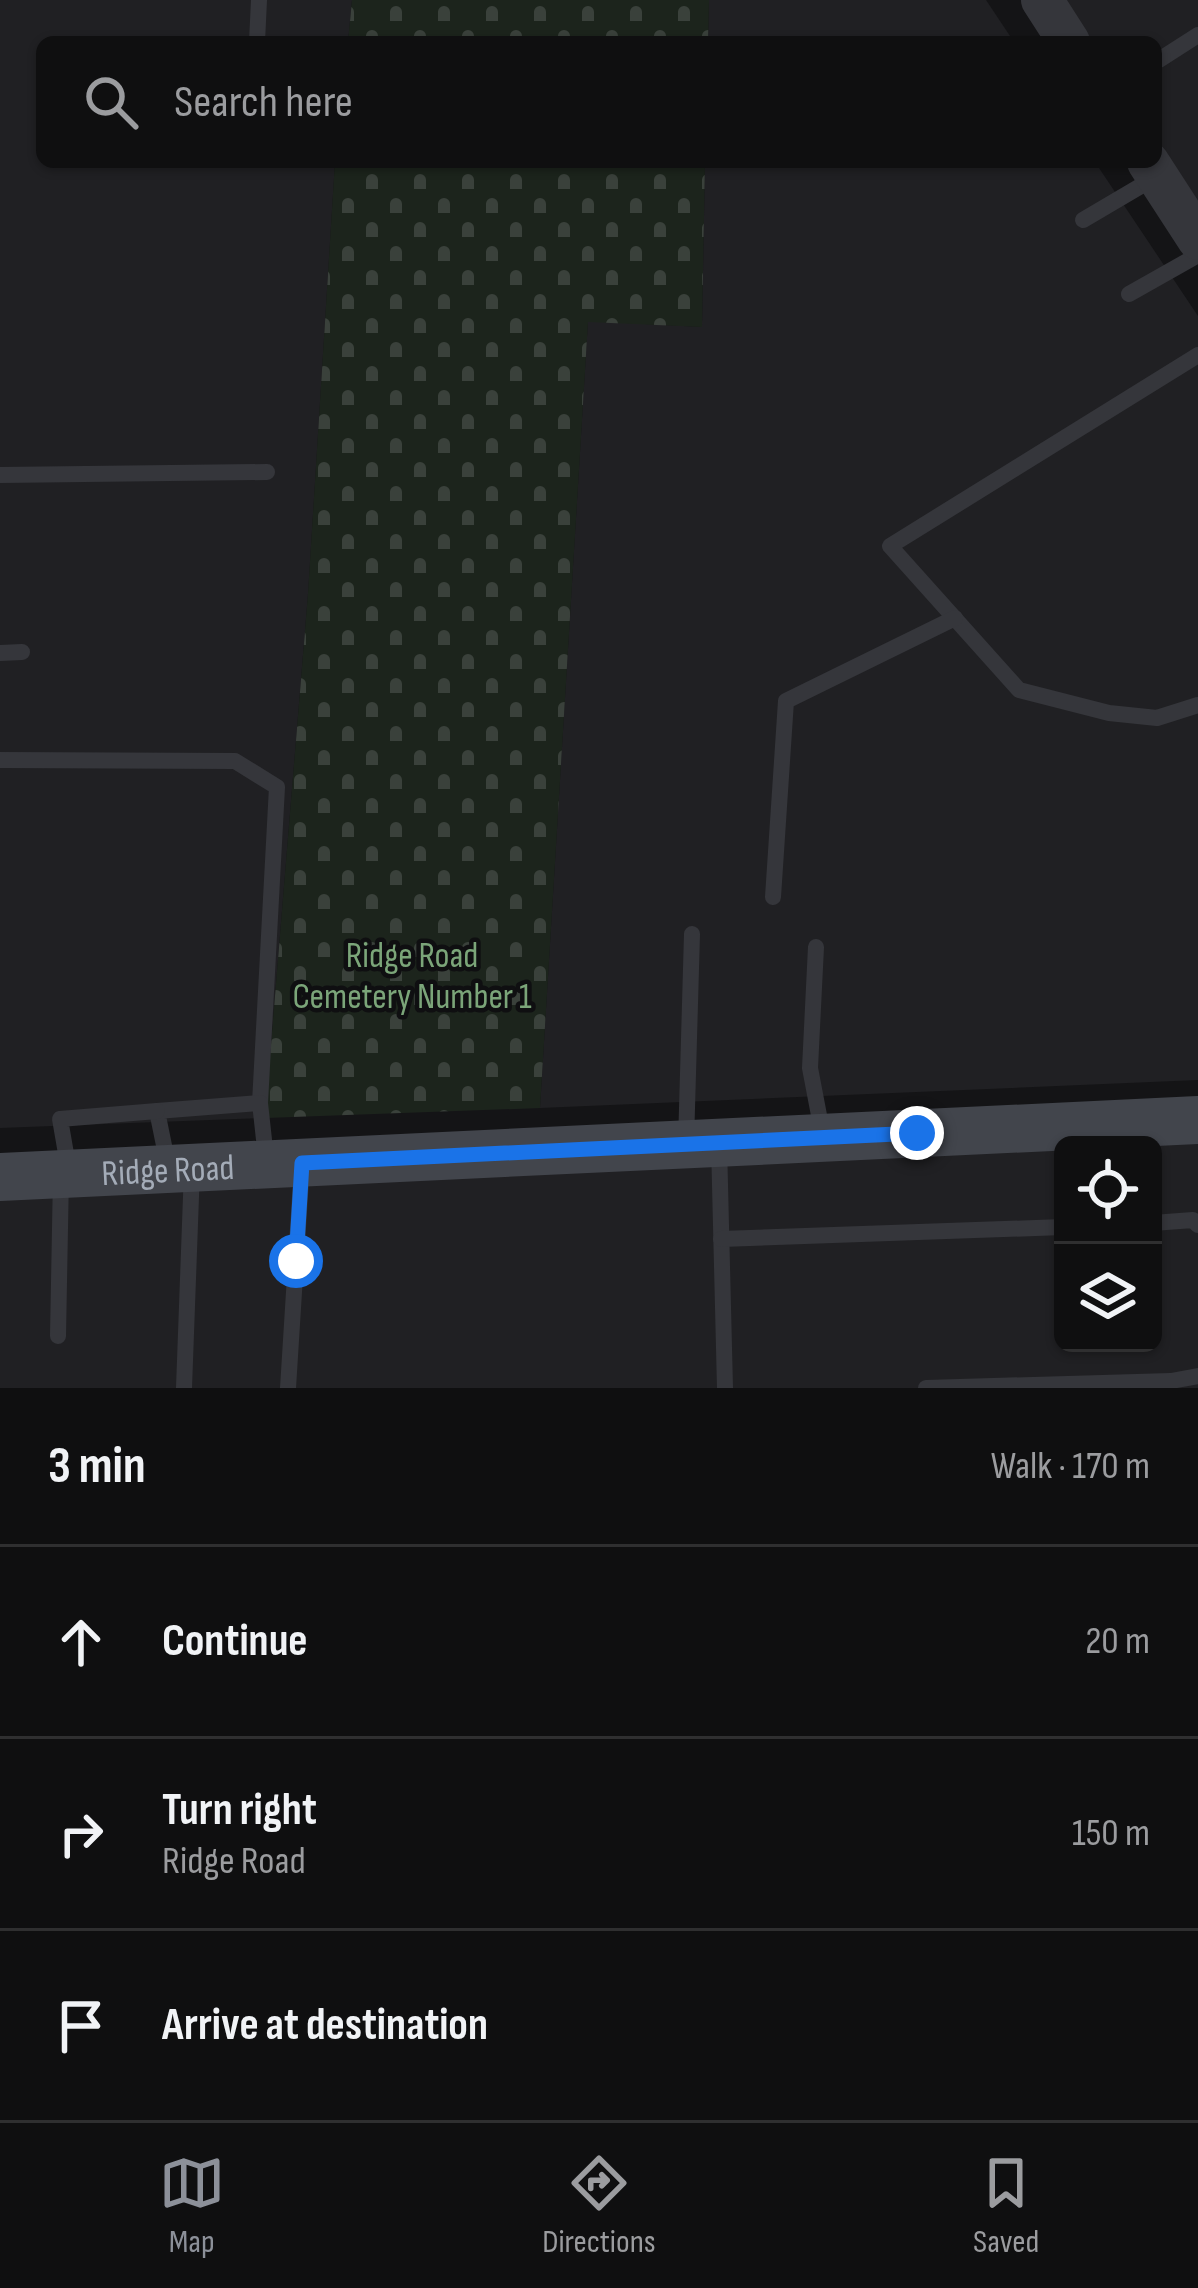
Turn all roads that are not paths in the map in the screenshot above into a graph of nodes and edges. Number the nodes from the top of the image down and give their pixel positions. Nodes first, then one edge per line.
1 (259, 0) edge
2 (1042, 0) edge
3 (1198, 35) edge
4 (257, 36) edge
5 (1066, 36) edge
6 (1162, 58) edge
7 (1152, 169) edge
8 (1083, 220) dead end
9 (1198, 239) edge
10 (1198, 255) edge
11 (1129, 294) dead end
12 (1198, 355) edge
13 (267, 472) dead end
14 (0, 476) edge
15 (955, 619) junction
16 (0, 652) edge
17 (22, 652) dead end
18 (1198, 704) edge
19 (0, 760) edge
20 (773, 897) dead end
21 (692, 934) dead end
22 (816, 947) dead end
23 (260, 1103) junction
24 (157, 1111) junction
25 (1198, 1120) edge
26 (823, 1138) junction
27 (703, 1144) junction
28 (284, 1164) junction
29 (180, 1169) junction
30 (65, 1174) junction
31 (0, 1178) edge
32 (1162, 1222) edge
33 (1198, 1225) edge
34 (1054, 1228) edge
35 (721, 1239) junction
36 (58, 1336) dead end
37 (1196, 1380) edge
38 (184, 1388) edge
39 (288, 1388) edge
40 (725, 1388) edge
41 (926, 1388) edge

1 - 4 lane
2 - 5 street
3 - 6 lane
7 - 8 lane
7 - 9 street
10 - 11 lane
12 - 15 lane
13 - 14 lane
15 - 18 lane
15 - 20 lane
16 - 17 lane
19 - 23 lane
21 - 27 lane
22 - 26 lane
23 - 24 lane
23 - 28 lane
24 - 29 lane
24 - 30 lane
25 - 26 main road, Ridge Road
26 - 27 main road, Ridge Road
27 - 28 main road, Ridge Road
27 - 35 lane
28 - 29 main road, Ridge Road
28 - 39 lane
29 - 30 main road, Ridge Road
29 - 38 lane
30 - 31 main road, Ridge Road
30 - 36 lane
32 - 33 lane
34 - 35 lane
35 - 40 lane
37 - 41 lane

